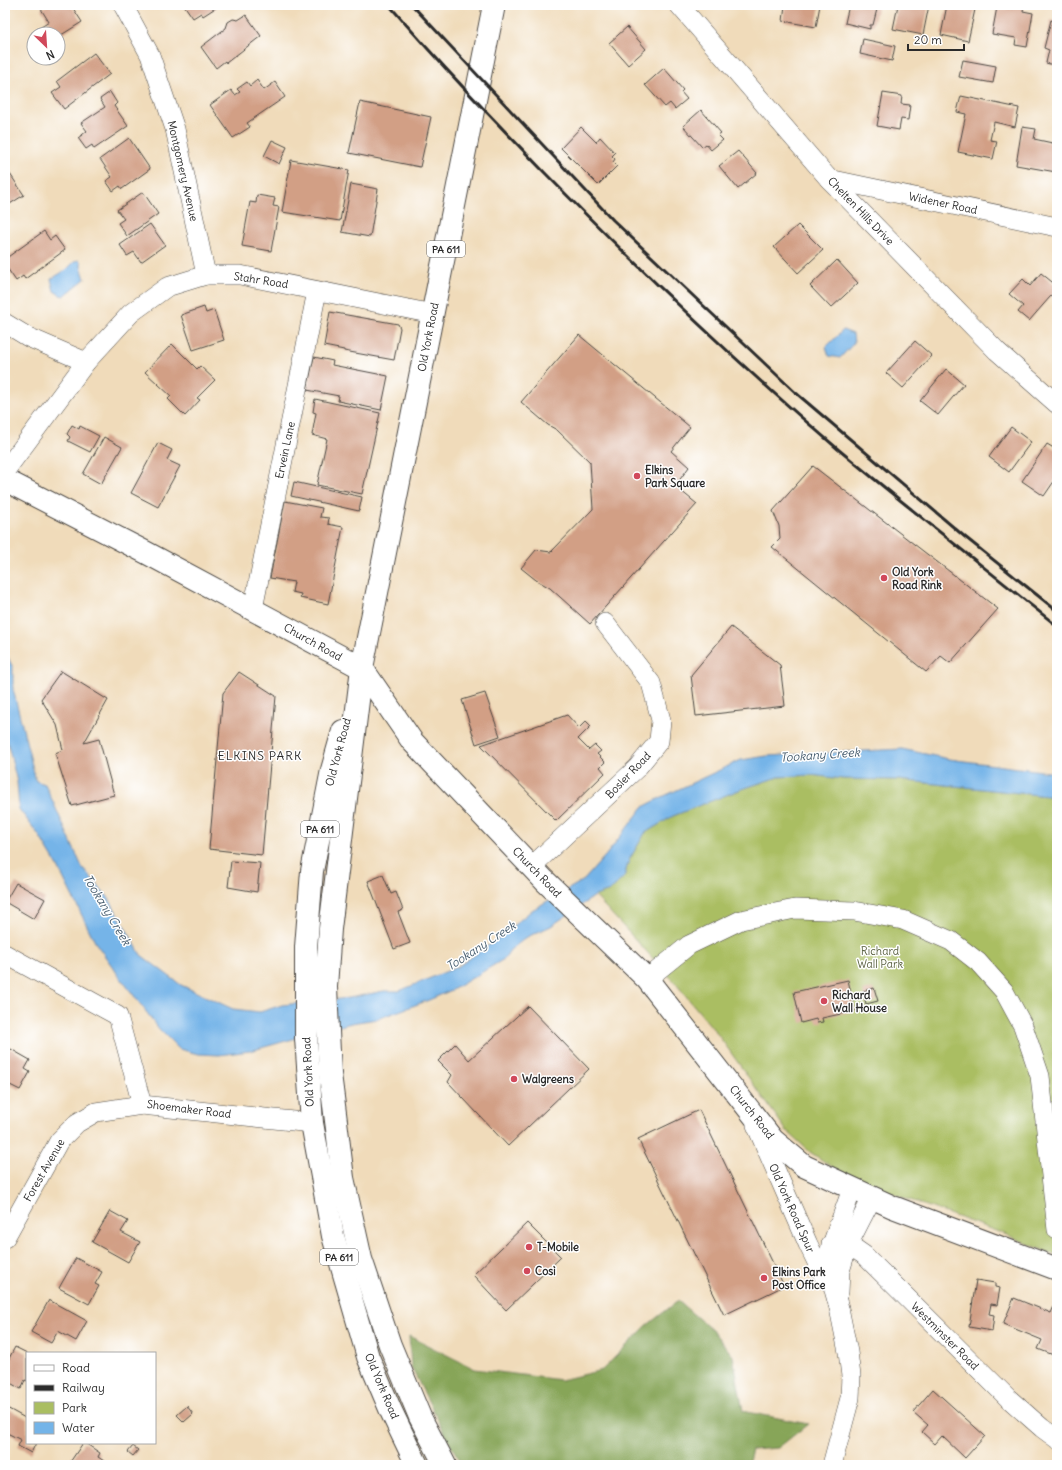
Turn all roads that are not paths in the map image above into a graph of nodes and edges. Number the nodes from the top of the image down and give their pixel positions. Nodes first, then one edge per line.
1 (123, 5) edge
2 (494, 5) edge
3 (679, 5) edge
4 (829, 179) junction
5 (1057, 227) edge
6 (206, 275) junction
7 (317, 291) junction
8 (433, 314) junction
9 (5, 323) edge
10 (86, 362) junction
11 (1057, 404) edge
12 (5, 471) edge
13 (5, 480) edge
14 (253, 609) junction
15 (605, 623) dead end
16 (362, 668) junction
17 (538, 874) junction
18 (5, 954) edge
19 (647, 979) junction
20 (316, 991) junction
21 (142, 1105) junction
22 (748, 1107) junction
23 (312, 1123) junction
24 (852, 1189) junction
25 (872, 1198) junction
26 (1057, 1230) edge
27 (5, 1238) edge
28 (840, 1244) junction
29 (1057, 1269) edge
30 (839, 1308) junction
31 (1057, 1439) edge
32 (417, 1465) edge
33 (445, 1465) edge
34 (832, 1465) edge

1 - 6 street, Montgomery Avenue
2 - 8 main road, Old York Road / PA 611
3 - 4 street, Chelten Hills Drive
4 - 5 street, Widener Road
4 - 11 street, Chelten Hills Drive
6 - 7 street, Stahr Road
6 - 10 street, Stahr Road
7 - 8 street, Stahr Road
7 - 14 street, Ervein Lane
8 - 16 main road, Old York Road / PA 611
9 - 10 street
10 - 12 street, Stahr Road
13 - 14 main road, Church Road
14 - 16 main road, Church Road
15 - 17 street, Bosler Road
16 - 17 main road, Church Road
16 - 20 main road, Old York Road / PA 611
17 - 19 main road, Church Road
18 - 21 street, Shoemaker Road
19 - 22 main road, Church Road
19 - 26 street
20 - 23 main road, Old York Road / PA 611
20 - 33 main road, Old York Road / PA 611
21 - 23 street, Shoemaker Road
21 - 27 street, Forest Avenue
22 - 24 main road, Church Road
22 - 30 street, Old York Road Spur
23 - 32 main road, Old York Road / PA 611
24 - 25 main road, Church Road
24 - 28 street, Old York Road Spur
25 - 28 street, Old York Road Spur
25 - 29 main road, Church Road
28 - 30 street, Old York Road Spur
28 - 31 street, Westminster Road
30 - 34 street, Old York Road Spur

